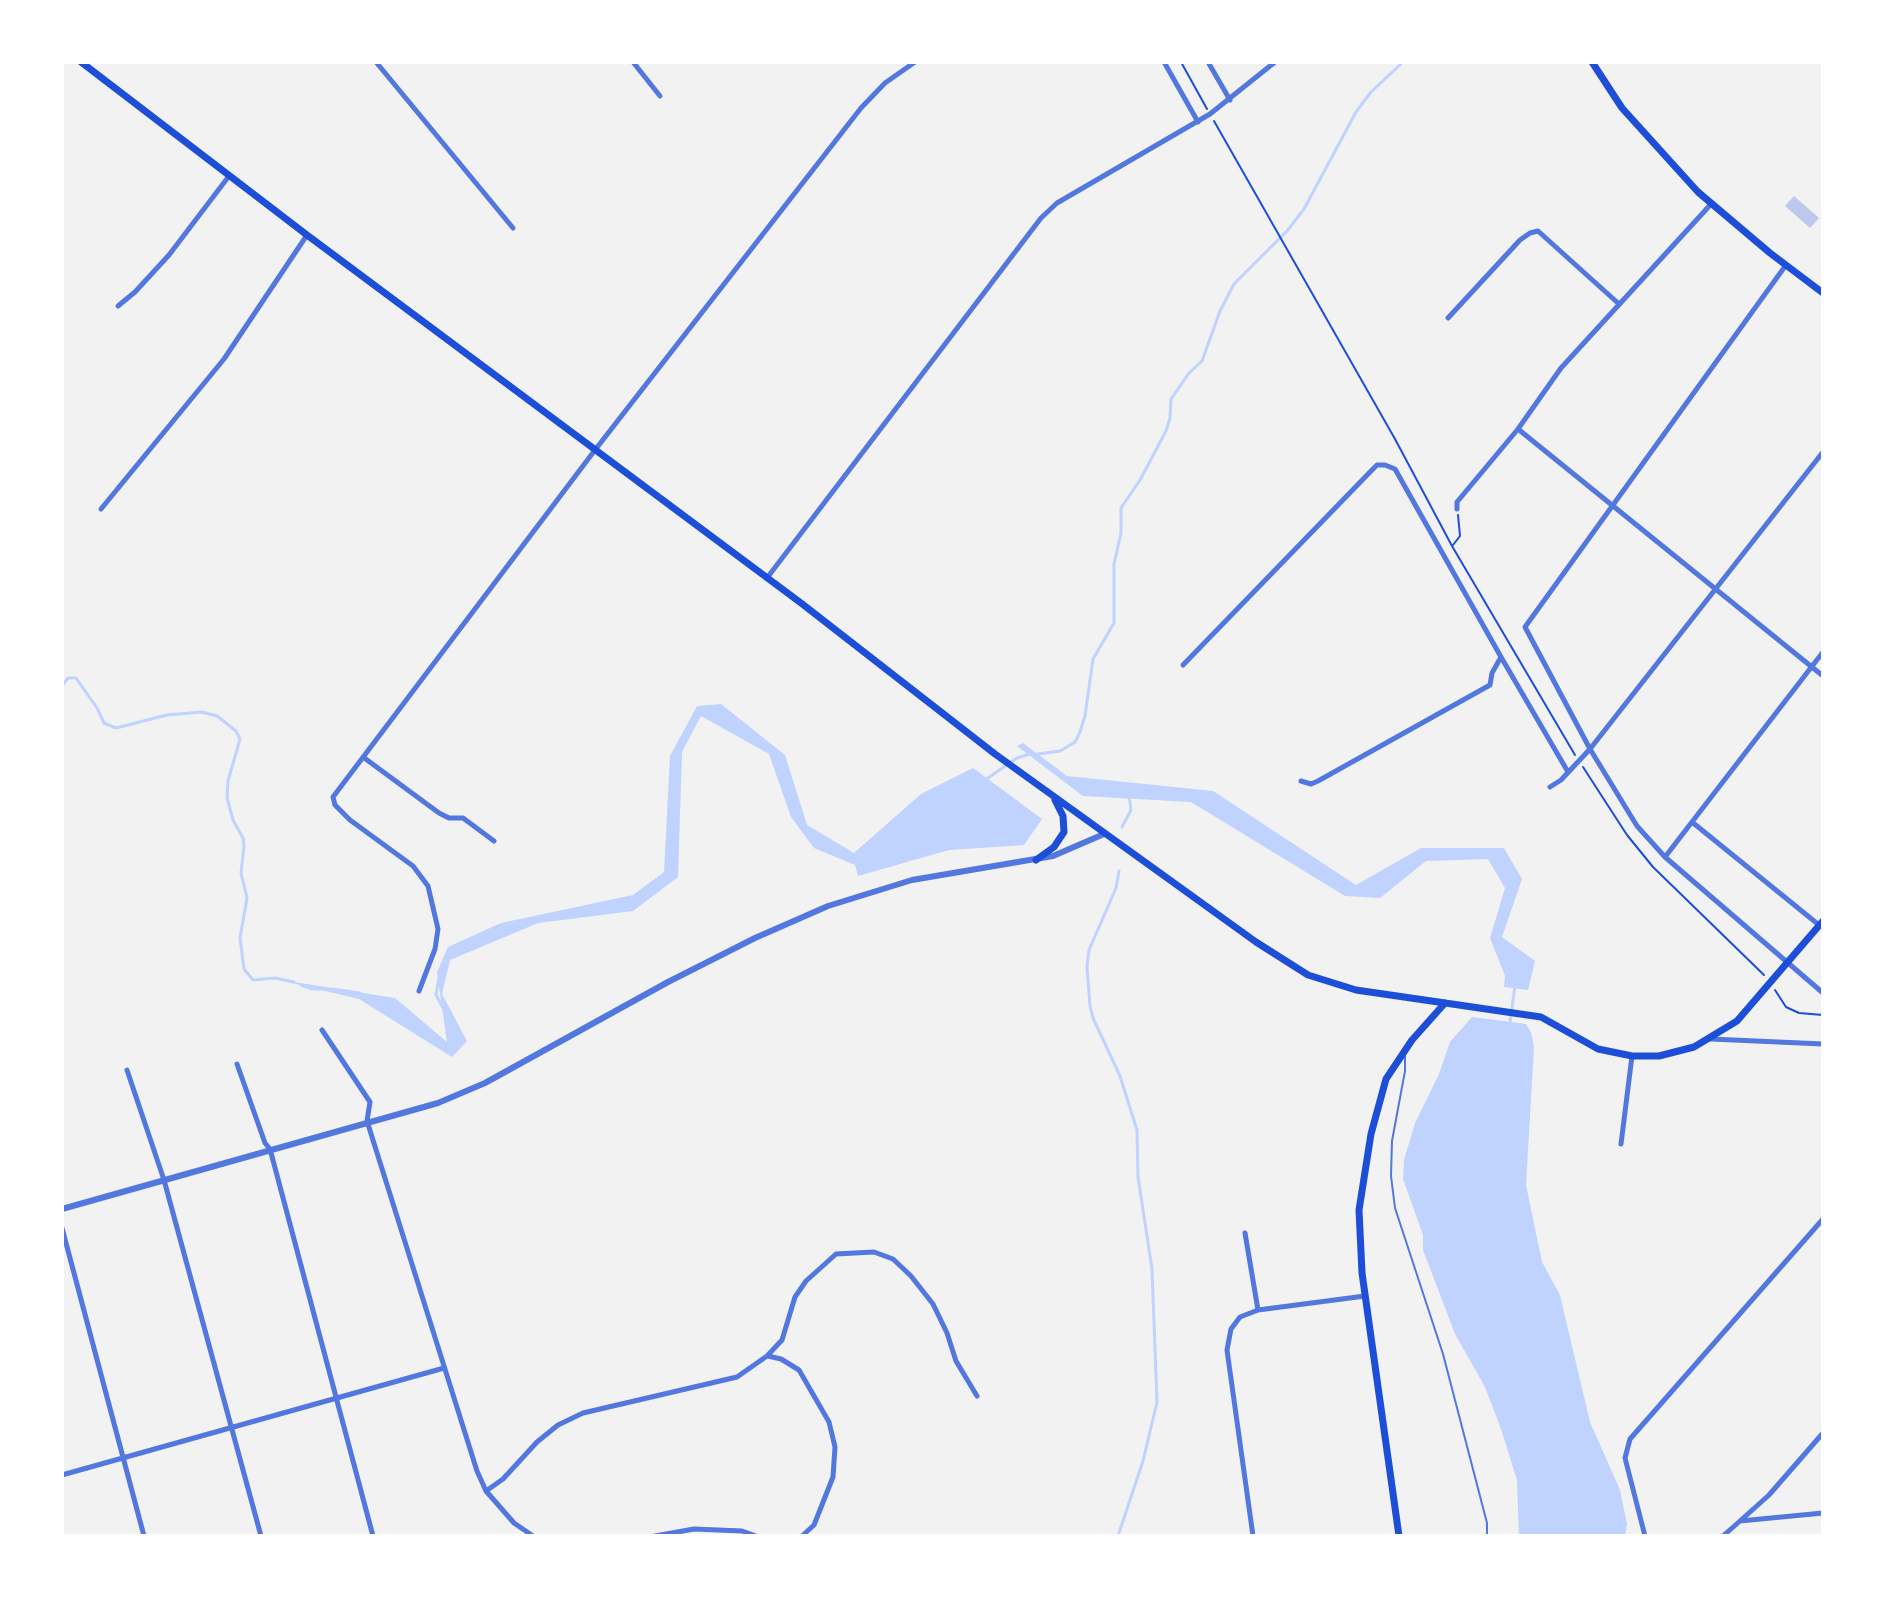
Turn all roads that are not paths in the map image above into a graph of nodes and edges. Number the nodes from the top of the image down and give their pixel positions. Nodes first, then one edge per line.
1 (81, 62) edge
2 (376, 62) edge
3 (633, 62) edge
4 (915, 62) edge
5 (1164, 62) edge
6 (1208, 62) edge
7 (1275, 62) edge
8 (1592, 62) edge
9 (660, 96) dead end
10 (1230, 100) junction
11 (1198, 122) junction
12 (229, 176) junction
13 (1712, 203) junction
14 (513, 228) dead end
15 (307, 235) junction
16 (1786, 265) junction
17 (1823, 293) edge
18 (1619, 304) junction
19 (118, 306) dead end
20 (1448, 318) dead end
21 (1518, 429) junction
22 (595, 450) junction
23 (1823, 452) edge
24 (1612, 505) junction
25 (101, 509) dead end
26 (1457, 509) road end
27 (767, 578) junction
28 (1716, 589) junction
29 (1823, 652) edge
30 (1501, 657) junction
31 (1183, 665) dead end
32 (1812, 667) junction
33 (1823, 676) edge
34 (1590, 749) junction
35 (363, 757) junction
36 (1568, 772) junction
37 (1301, 781) dead end
38 (1550, 787) dead end
39 (1051, 796) junction
40 (1692, 822) junction
41 (1104, 834) junction
42 (494, 841) dead end
43 (1665, 857) junction
44 (1036, 860) junction
45 (1821, 923) edge
46 (1789, 963) junction
47 (419, 991) dead end
48 (1823, 993) edge
49 (1445, 1003) junction
50 (322, 1030) dead end
51 (1710, 1039) junction
52 (1823, 1044) edge
53 (1405, 1049) junction
54 (1632, 1056) junction
55 (237, 1064) dead end
56 (127, 1070) dead end
57 (367, 1121) junction
58 (1621, 1144) dead end
59 (270, 1149) junction
60 (164, 1180) junction
61 (62, 1209) edge
62 (1823, 1219) edge
63 (62, 1228) edge
64 (1245, 1233) dead end
65 (1365, 1296) junction
66 (1258, 1310) junction
67 (767, 1356) junction
68 (444, 1368) junction
69 (977, 1396) dead end
70 (336, 1400) junction
71 (232, 1428) junction
72 (1823, 1433) edge
73 (122, 1459) junction
74 (62, 1475) edge
75 (486, 1491) junction
76 (1823, 1513) edge
77 (1740, 1521) junction
78 (144, 1536) edge
79 (261, 1536) edge
80 (373, 1536) edge
81 (533, 1536) edge
82 (655, 1536) edge
83 (756, 1536) edge
84 (802, 1536) edge
85 (1253, 1536) edge
86 (1399, 1536) edge
87 (1487, 1536) edge
88 (1645, 1536) edge
89 (1723, 1536) edge

1 - 12 main road
2 - 14 street
3 - 9 street
4 - 22 street
5 - 11 street
6 - 10 street
7 - 10 street
8 - 13 main road
10 - 11 street
11 - 27 street
12 - 15 main road
12 - 19 street
13 - 16 main road
13 - 18 street
15 - 22 main road
15 - 25 street
16 - 17 main road
16 - 24 street
18 - 20 street
18 - 21 street
21 - 24 street
21 - 26 street
22 - 27 main road
22 - 35 street
23 - 28 street
24 - 28 street
24 - 34 street
27 - 39 main road
28 - 32 street
28 - 34 street
29 - 32 street
30 - 31 street
30 - 36 street
30 - 37 street
32 - 33 street
32 - 40 street
34 - 36 street
34 - 43 street
35 - 42 street
35 - 47 street
36 - 38 street
39 - 41 main road
39 - 44 main road
40 - 43 street
40 - 45 street
41 - 44 street
41 - 49 main road
43 - 46 street
44 - 57 street
45 - 46 main road
46 - 48 street
46 - 51 main road
49 - 53 main road
49 - 54 main road
50 - 57 street
51 - 52 street
51 - 54 main road
53 - 65 main road
53 - 87 lane
54 - 58 street
55 - 59 street
56 - 60 street
57 - 59 street
57 - 68 street
59 - 60 street
59 - 70 street
60 - 61 street
60 - 71 street
62 - 88 street
63 - 73 street
64 - 66 street
65 - 66 street
65 - 86 main road
66 - 85 street
67 - 69 street
67 - 75 street
67 - 84 street
68 - 70 street
68 - 75 street
70 - 71 street
70 - 80 street
71 - 73 street
71 - 79 street
72 - 77 street
73 - 74 street
73 - 78 street
75 - 81 street
76 - 77 street
77 - 89 street
82 - 83 street

